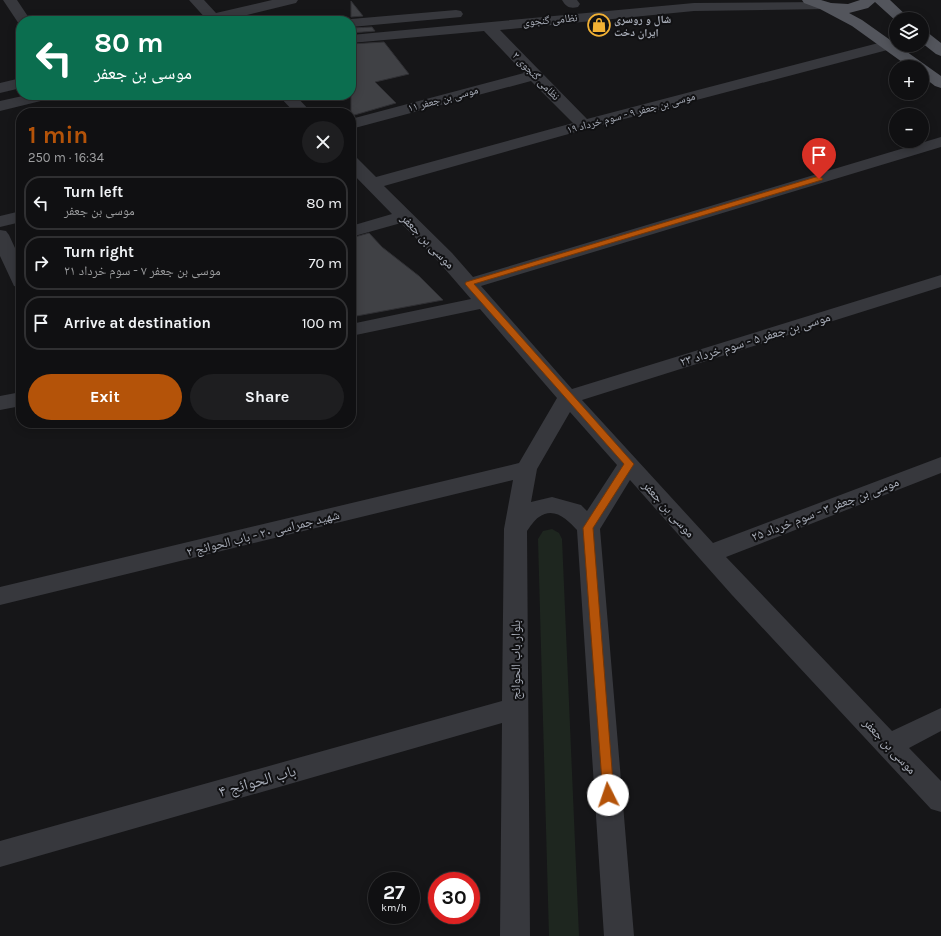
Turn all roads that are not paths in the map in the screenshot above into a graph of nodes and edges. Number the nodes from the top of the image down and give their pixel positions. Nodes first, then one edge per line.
1 (10, 0) edge
2 (196, 0) edge
3 (291, 0) edge
4 (625, 0) edge
5 (869, 0) edge
6 (881, 0) edge
7 (603, 2) dead end
8 (567, 3) edge
9 (588, 3) dead end
10 (753, 3) edge
11 (819, 4) edge
12 (895, 12) edge
13 (470, 13) dead end
14 (21, 16) edge
15 (211, 16) edge
16 (230, 16) edge
17 (356, 23) edge
18 (488, 26) junction
19 (356, 39) edge
20 (929, 41) edge
21 (889, 45) edge
22 (889, 46) edge
23 (941, 51) edge
24 (898, 52) edge
25 (909, 60) edge
26 (929, 74) edge
27 (534, 75) junction
28 (941, 83) edge
29 (16, 84) edge
30 (0, 88) edge
31 (26, 100) edge
32 (291, 100) edge
33 (0, 106) edge
34 (299, 108) edge
35 (356, 123) edge
36 (584, 125) junction
37 (941, 142) edge
38 (356, 167) edge
39 (372, 184) junction
40 (404, 216) junction
41 (16, 217) edge
42 (0, 222) edge
43 (356, 230) edge
44 (0, 236) edge
45 (16, 271) edge
46 (941, 281) edge
47 (469, 284) junction
48 (486, 302) junction
49 (356, 329) edge
50 (568, 397) junction
51 (16, 400) edge
52 (0, 403) edge
53 (629, 464) junction
54 (941, 464) edge
55 (526, 469) junction
56 (588, 528) junction
57 (515, 529) junction
58 (709, 554) junction
59 (0, 596) edge
60 (514, 708) junction
61 (941, 719) edge
62 (889, 745) junction
63 (941, 800) edge
64 (0, 854) edge
65 (515, 936) edge
66 (619, 936) edge

1 - 14 street
2 - 15 street
3 - 16 street
4 - 7 street
5 - 11 main road
6 - 12 main road
8 - 9 street, نظامی گنجوی
10 - 11 street, نظامی گنجوی
10 - 18 street, نظامی گنجوی
11 - 21 main road
13 - 17 street
18 - 19 street, نظامی گنجوی
18 - 27 street, نظامی گنجوی ۲
20 - 23 main road
22 - 36 street, موسی بن جعفر ۹ - سوم خرداد ۱۹
24 - 25 main road
26 - 28 main road
27 - 35 street, موسی بن جعفر ۱۱
27 - 36 street, نظامی گنجوی ۲
29 - 30 street
31 - 33 street
32 - 34 street
36 - 39 street, موسی بن جعفر ۹ - سوم خرداد ۱۹
37 - 47 street
38 - 39 street, موسی بن جعفر
39 - 40 street, موسی بن جعفر
40 - 43 street
40 - 47 street, موسی بن جعفر
41 - 42 street
44 - 45 street
46 - 50 street, موسی بن جعفر ۵ - سوم خرداد ۲۳
47 - 48 street, موسی بن جعفر
48 - 49 street
48 - 50 street, موسی بن جعفر
50 - 53 street, موسی بن جعفر
50 - 55 street, بلوار باب الحوائج
51 - 52 street
53 - 56 street
53 - 58 street, موسی بن جعفر
54 - 58 street, موسی بن جعفر ۳ - سوم خرداد ۲۵
55 - 57 street, بلوار باب الحوائج
55 - 59 street, شهید جمراسی ۲۰ - باب الحوائج ۲
56 - 57 street
56 - 66 street
57 - 60 street, بلوار باب الحوائج
58 - 62 street, موسی بن جعفر
60 - 64 street, باب الحوائج ۴
60 - 65 street, بلوار باب الحوائج
61 - 62 street
62 - 63 street, موسی بن جعفر

